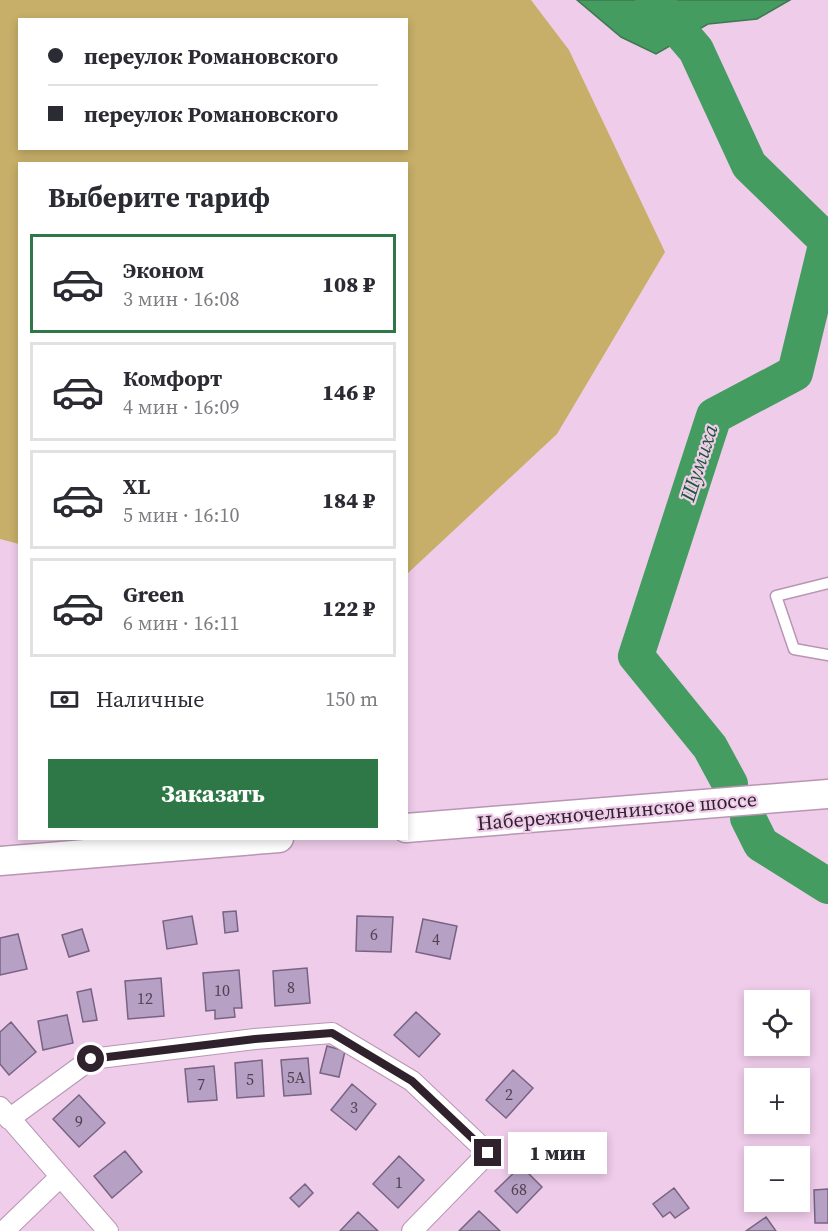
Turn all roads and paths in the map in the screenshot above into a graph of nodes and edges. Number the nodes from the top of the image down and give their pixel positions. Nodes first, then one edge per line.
1 (828, 583) edge
2 (828, 656) edge
3 (828, 794) edge
4 (408, 828) edge
5 (255, 840) edge
6 (0, 861) edge
7 (4, 1113) edge
8 (60, 1177) junction
9 (4, 1231) edge
10 (108, 1231) edge
11 (412, 1231) edge

1 - 2 lane
3 - 4 main road, Набережночелнинское шоссе
5 - 6 main road
7 - 8 street
7 - 11 street
8 - 9 street
8 - 10 street

